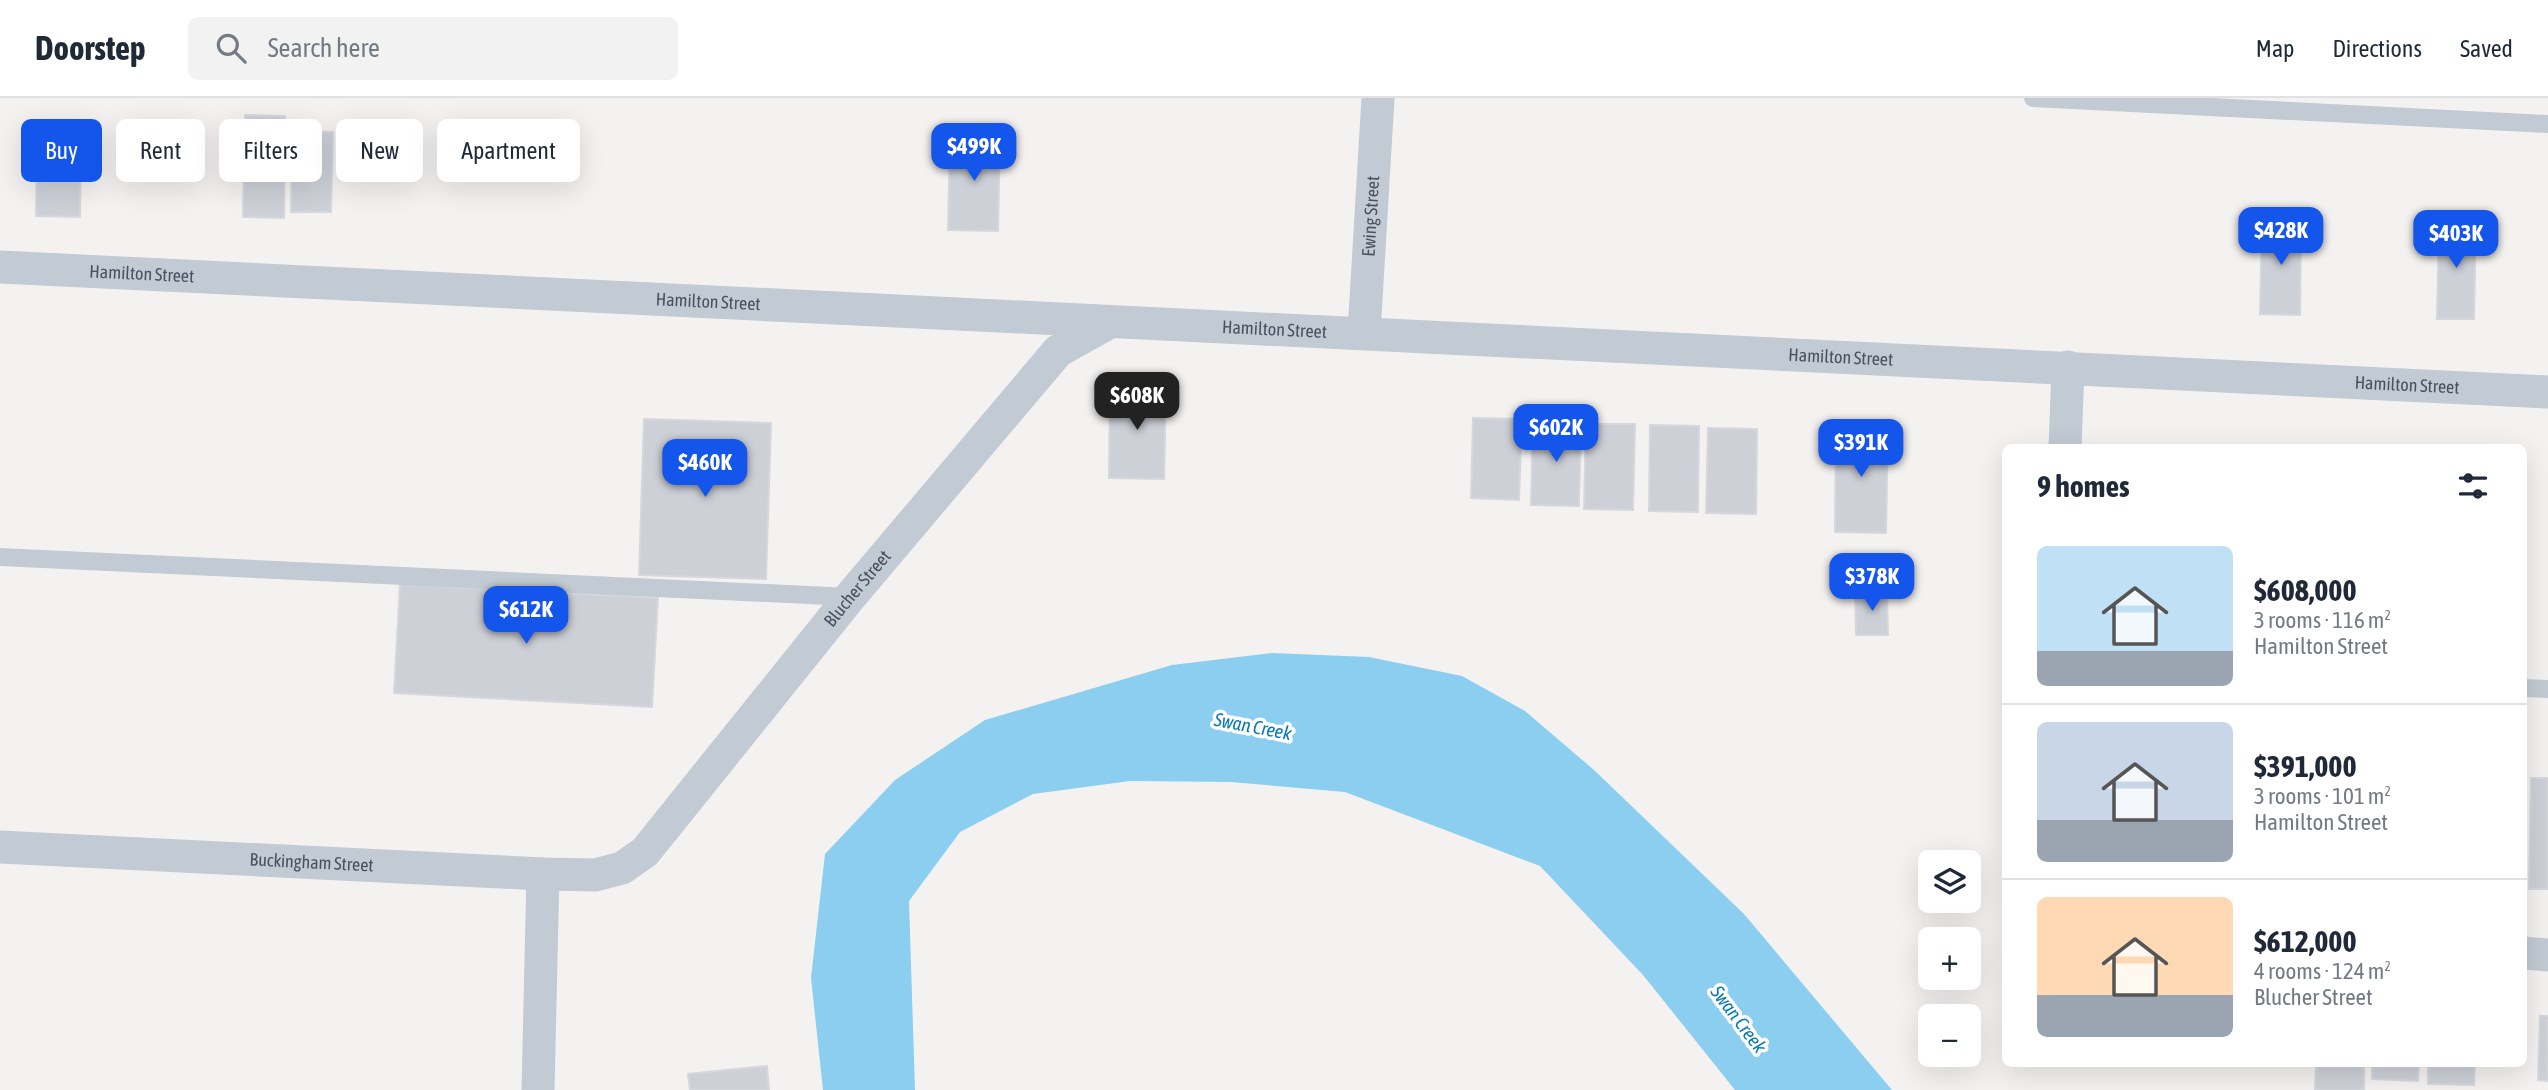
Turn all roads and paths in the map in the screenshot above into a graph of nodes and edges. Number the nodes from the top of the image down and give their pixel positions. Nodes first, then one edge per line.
1 (1378, 98) edge
2 (2033, 98) edge
3 (2548, 124) edge
4 (0, 267) edge
5 (1108, 323) junction
6 (1364, 333) junction
7 (2068, 367) junction
8 (2548, 392) edge
9 (2065, 444) edge
10 (0, 557) edge
11 (850, 597) junction
12 (2527, 688) edge
13 (2548, 688) edge
14 (0, 847) edge
15 (621, 868) joint
16 (543, 874) junction
17 (2527, 953) edge
18 (2548, 955) edge
19 (538, 1090) edge

1 - 6 street, Ewing Street
2 - 3 lane
4 - 5 street, Hamilton Street
5 - 6 street, Hamilton Street
5 - 11 street, Blucher Street
6 - 7 street, Hamilton Street
7 - 8 street, Hamilton Street
7 - 9 street
10 - 11 lane
11 - 15 street, Blucher Street
12 - 13 lane
14 - 16 street, Buckingham Street
15 - 16 street, Buckingham Street
16 - 19 street
17 - 18 street

